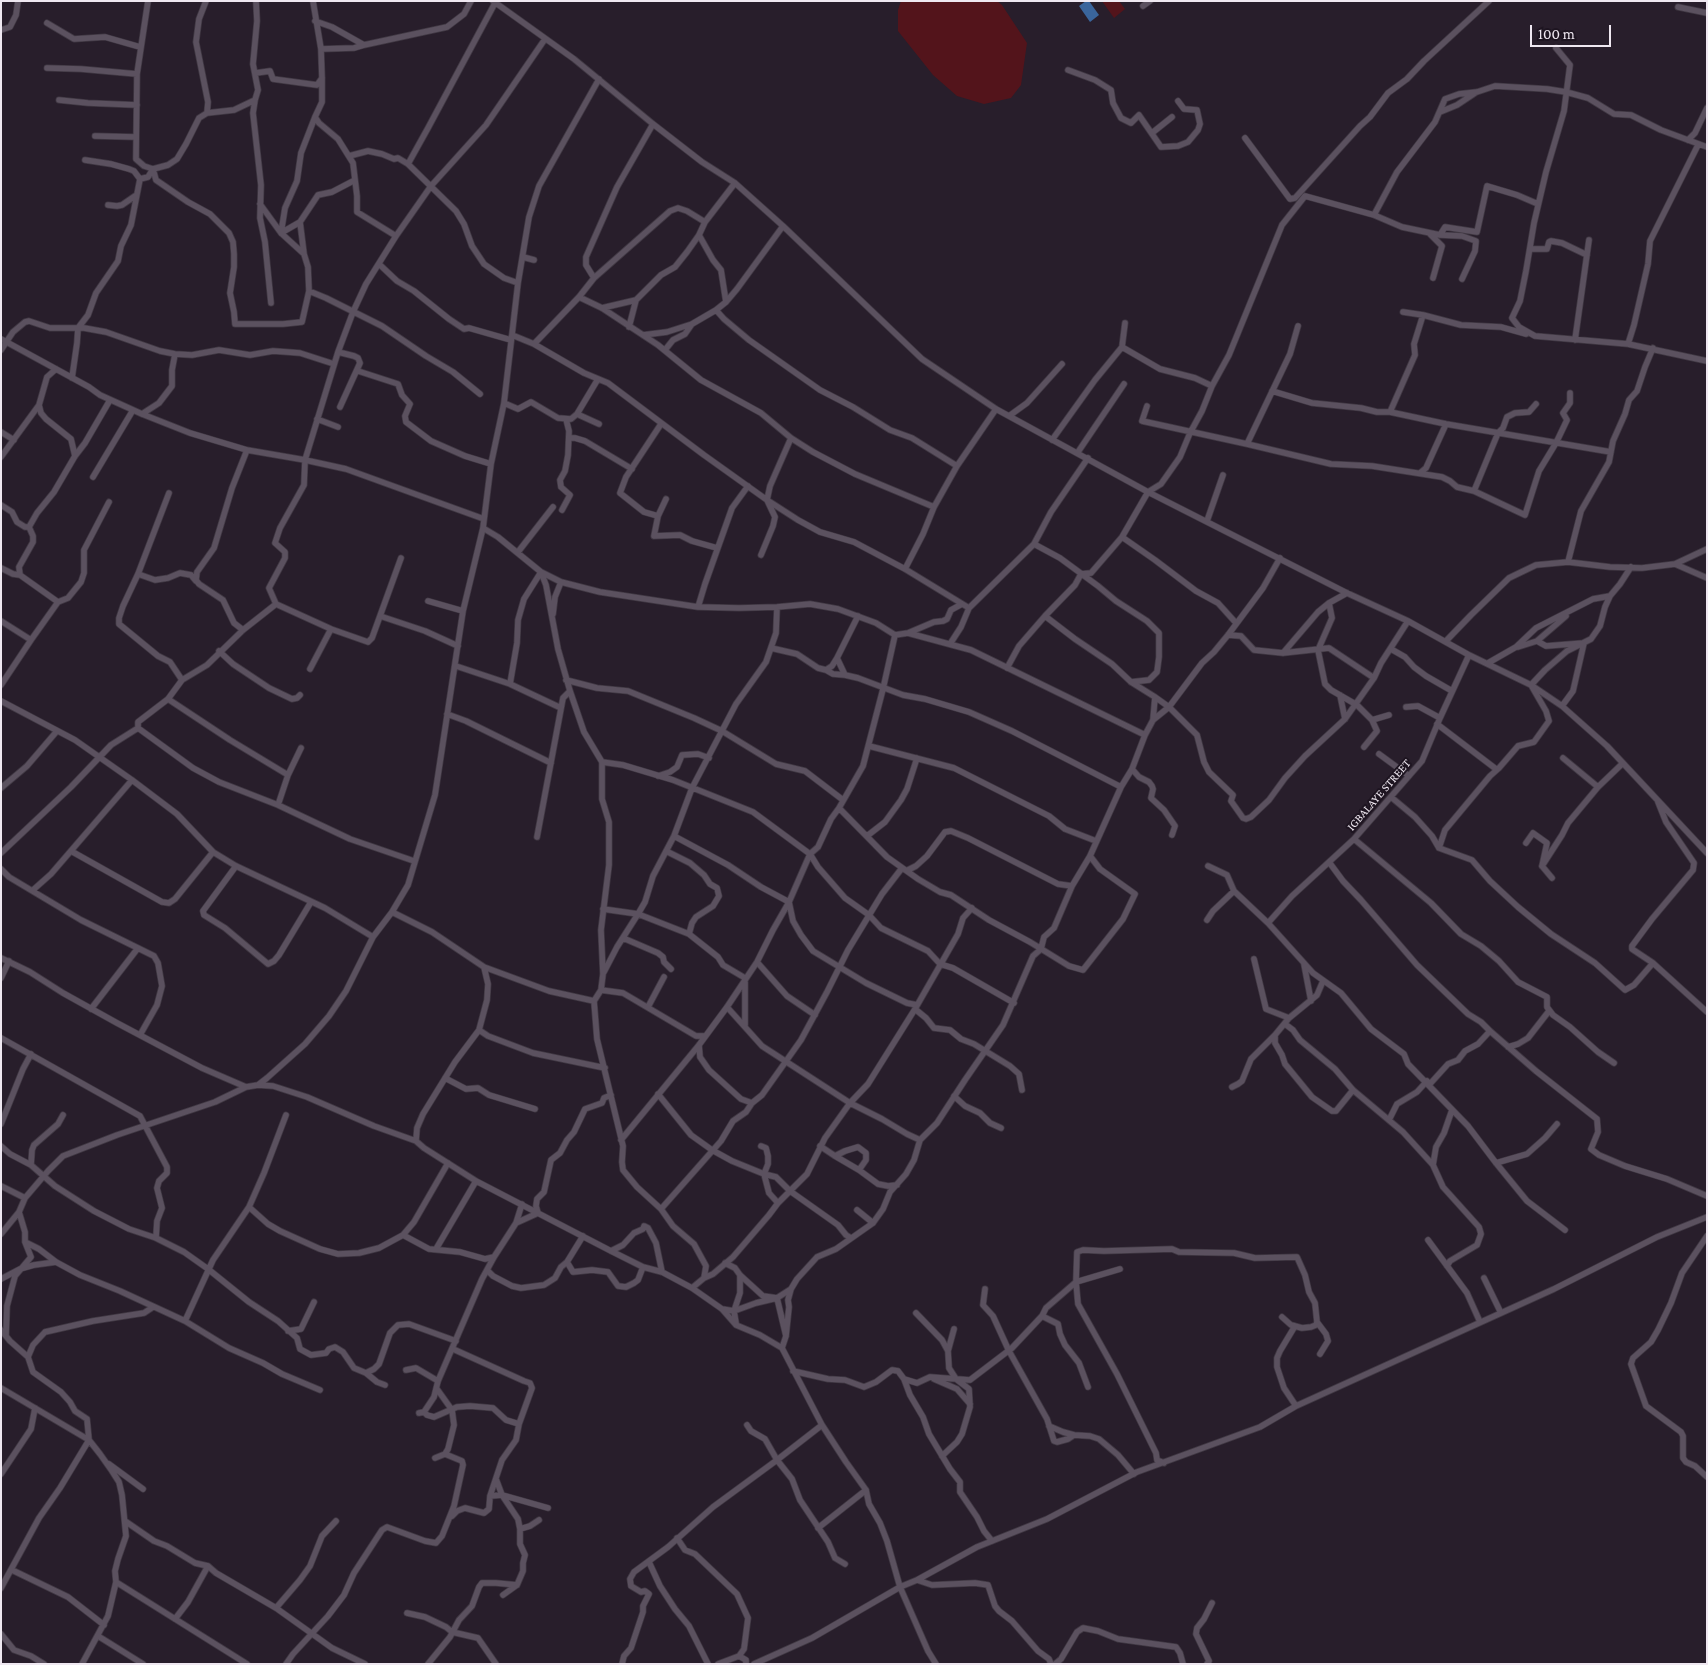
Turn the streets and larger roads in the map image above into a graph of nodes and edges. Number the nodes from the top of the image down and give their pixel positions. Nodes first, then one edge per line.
1 (18, 1) edge
2 (148, 1) edge
3 (206, 1) edge
4 (256, 1) edge
5 (313, 1) edge
6 (471, 1) edge
7 (1150, 1) edge
8 (1489, 1) edge
9 (494, 2) edge
10 (1143, 6) dead end
11 (1678, 7) dead end
12 (1707, 13) edge
13 (316, 21) junction
14 (47, 23) dead end
15 (1, 30) edge
16 (545, 39) junction
17 (364, 45) junction
18 (140, 47) junction
19 (1556, 48) dead end
20 (321, 49) junction
21 (47, 68) dead end
22 (1068, 70) dead end
23 (256, 73) junction
24 (137, 74) junction
25 (322, 78) junction
26 (599, 79) junction
27 (1476, 92) junction
28 (1566, 92) junction
29 (59, 100) dead end
30 (255, 100) junction
31 (1178, 100) dead end
32 (137, 105) junction
33 (1707, 108) edge
34 (1440, 112) junction
35 (207, 113) junction
36 (316, 117) junction
37 (1172, 117) dead end
38 (653, 124) junction
39 (1152, 133) junction
40 (94, 136) dead end
41 (136, 137) junction
42 (1245, 138) dead end
43 (1688, 140) junction
44 (1698, 144) junction
45 (1707, 146) edge
46 (349, 156) junction
47 (85, 160) dead end
48 (408, 164) junction
49 (153, 169) junction
50 (140, 179) junction
51 (355, 180) junction
52 (735, 183) junction
53 (431, 186) junction
54 (135, 196) junction
55 (260, 204) junction
56 (1538, 204) junction
57 (108, 205) dead end
58 (122, 205) junction
59 (134, 211) junction
60 (1374, 215) junction
61 (300, 222) junction
62 (705, 222) junction
63 (783, 226) junction
64 (281, 232) junction
65 (1430, 234) junction
66 (699, 235) junction
67 (1440, 235) junction
68 (396, 236) junction
69 (1589, 240) dead end
70 (1530, 249) junction
71 (304, 254) junction
72 (1587, 255) junction
73 (523, 257) junction
74 (534, 260) dead end
75 (379, 264) junction
76 (594, 278) junction
77 (1433, 278) dead end
78 (1462, 279) dead end
79 (518, 283) junction
80 (309, 291) junction
81 (579, 297) junction
82 (636, 300) junction
83 (726, 302) junction
84 (271, 303) dead end
85 (602, 308) junction
86 (716, 310) junction
87 (353, 312) junction
88 (1403, 312) dead end
89 (1423, 315) junction
90 (1125, 323) dead end
91 (692, 324) junction
92 (1298, 326) dead end
93 (629, 327) junction
94 (78, 328) junction
95 (643, 335) junction
96 (1535, 336) junction
97 (511, 338) junction
98 (1575, 340) junction
99 (4, 341) edge
100 (534, 344) junction
101 (1628, 344) junction
102 (1122, 347) junction
103 (1653, 348) junction
104 (1, 350) edge
105 (665, 350) junction
106 (338, 352) junction
107 (176, 354) junction
108 (1707, 361) edge
109 (43, 363) junction
110 (334, 364) junction
111 (1062, 364) dead end
112 (56, 369) junction
113 (358, 371) junction
114 (47, 377) junction
115 (72, 378) junction
116 (598, 379) junction
117 (1124, 384) dead end
118 (1212, 386) junction
119 (1272, 391) junction
120 (1570, 392) dead end
121 (480, 394) dead end
122 (110, 400) junction
123 (504, 403) junction
124 (1536, 404) dead end
125 (39, 405) junction
126 (1147, 406) dead end
127 (340, 407) dead end
128 (996, 409) junction
129 (133, 410) junction
130 (1390, 412) junction
131 (142, 414) junction
132 (577, 414) junction
133 (1010, 416) junction
134 (317, 419) junction
135 (566, 420) junction
136 (599, 424) dead end
137 (661, 424) junction
138 (1446, 424) junction
139 (338, 427) dead end
140 (1, 432) edge
141 (1190, 433) junction
142 (1498, 433) junction
143 (569, 438) junction
144 (791, 438) junction
145 (14, 440) junction
146 (1052, 440) junction
147 (1556, 443) junction
148 (1247, 444) junction
149 (247, 450) junction
150 (1078, 452) junction
151 (1610, 452) junction
152 (75, 456) junction
153 (1, 457) edge
154 (1088, 458) junction
155 (305, 460) junction
156 (491, 464) junction
157 (957, 466) junction
158 (632, 469) junction
159 (1420, 474) junction
160 (1223, 475) dead end
161 (93, 477) dead end
162 (748, 486) junction
163 (1474, 491) junction
164 (1148, 492) junction
165 (169, 493) dead end
166 (666, 499) dead end
167 (767, 500) junction
168 (109, 502) dead end
169 (1, 505) edge
170 (553, 507) dead end
171 (934, 507) junction
172 (562, 510) dead end
173 (658, 516) junction
174 (484, 519) junction
175 (1207, 521) junction
176 (29, 526) junction
177 (483, 528) junction
178 (1122, 537) junction
179 (1034, 544) junction
180 (717, 548) junction
181 (1707, 549) edge
182 (518, 552) junction
183 (761, 555) dead end
184 (401, 558) dead end
185 (1280, 558) junction
186 (1568, 562) junction
187 (1675, 564) junction
188 (1631, 567) junction
189 (1, 568) edge
190 (905, 569) junction
191 (541, 572) junction
192 (138, 574) junction
193 (1081, 574) junction
194 (20, 575) junction
195 (1707, 578) edge
196 (560, 582) junction
197 (200, 584) junction
198 (1347, 592) junction
199 (1610, 596) junction
200 (428, 600) dead end
201 (58, 602) junction
202 (1329, 603) junction
203 (276, 604) junction
204 (962, 604) junction
205 (698, 607) junction
206 (777, 607) junction
207 (969, 608) junction
208 (1572, 610) junction
209 (464, 612) junction
210 (380, 616) junction
211 (858, 616) junction
212 (1045, 616) junction
213 (1231, 617) junction
214 (1240, 618) junction
215 (553, 619) junction
216 (1, 621) edge
217 (1408, 621) junction
218 (1236, 624) junction
219 (331, 629) junction
220 (243, 630) junction
221 (908, 634) junction
222 (895, 635) junction
223 (1228, 635) junction
224 (31, 640) junction
225 (1446, 641) junction
226 (1537, 641) junction
227 (1584, 643) junction
228 (950, 644) junction
229 (458, 646) junction
230 (1516, 647) junction
231 (771, 648) junction
232 (1391, 649) junction
233 (1318, 650) junction
234 (220, 652) junction
235 (1283, 653) junction
236 (1469, 655) junction
237 (837, 658) junction
238 (1488, 663) junction
239 (456, 666) junction
240 (1007, 668) junction
241 (310, 669) dead end
242 (826, 670) junction
243 (845, 675) junction
244 (1374, 678) junction
245 (182, 680) junction
246 (566, 680) junction
247 (1130, 682) junction
248 (510, 684) junction
249 (1531, 685) junction
250 (1, 686) edge
251 (883, 689) junction
252 (570, 691) junction
253 (1452, 691) junction
254 (300, 695) dead end
255 (1340, 695) junction
256 (1155, 697) junction
257 (168, 699) junction
258 (1, 700) edge
259 (1357, 705) junction
260 (1562, 706) junction
261 (1169, 707) junction
262 (1406, 707) dead end
263 (561, 708) junction
264 (447, 714) junction
265 (1389, 715) dead end
266 (1440, 718) junction
267 (1345, 719) junction
268 (1153, 720) junction
269 (1372, 720) junction
270 (1437, 724) junction
271 (138, 728) junction
272 (57, 731) junction
273 (722, 731) junction
274 (1145, 735) junction
275 (869, 746) junction
276 (1364, 747) dead end
277 (301, 748) dead end
278 (1380, 754) dead end
279 (99, 757) junction
280 (709, 758) junction
281 (917, 758) junction
282 (1563, 758) dead end
283 (602, 762) junction
284 (1623, 763) junction
285 (552, 764) junction
286 (1132, 769) junction
287 (1496, 769) junction
288 (288, 775) junction
289 (658, 776) junction
290 (1409, 776) junction
291 (132, 780) junction
292 (1121, 787) junction
293 (1598, 787) junction
294 (1, 788) edge
295 (692, 788) junction
296 (1391, 797) junction
297 (1656, 798) junction
298 (843, 800) junction
299 (278, 805) junction
300 (839, 808) junction
301 (1172, 835) dead end
302 (674, 836) junction
303 (867, 836) junction
304 (537, 837) dead end
305 (1354, 839) junction
306 (1096, 841) junction
307 (1526, 843) dead end
308 (1439, 848) junction
309 (71, 851) junction
310 (666, 851) junction
311 (213, 852) junction
312 (1, 853) edge
313 (1707, 853) edge
314 (810, 854) junction
315 (1090, 856) junction
316 (414, 861) junction
317 (1329, 862) junction
318 (236, 866) junction
319 (1208, 866) dead end
320 (1542, 866) junction
321 (905, 869) junction
322 (1, 870) edge
323 (1552, 878) dead end
324 (1072, 886) junction
325 (34, 890) junction
326 (1234, 891) junction
327 (311, 902) junction
328 (789, 902) junction
329 (972, 908) junction
330 (603, 909) junction
331 (392, 912) junction
332 (638, 914) junction
333 (869, 915) junction
334 (1207, 920) dead end
335 (1268, 923) junction
336 (689, 934) junction
337 (373, 937) junction
338 (623, 938) junction
339 (1030, 942) junction
340 (138, 948) junction
341 (1041, 949) junction
342 (1033, 956) junction
343 (1, 958) edge
344 (1254, 959) dead end
345 (9, 961) junction
346 (758, 962) junction
347 (1303, 962) junction
348 (1653, 963) junction
349 (940, 964) junction
350 (840, 966) junction
351 (484, 967) junction
352 (671, 969) dead end
353 (603, 974) junction
354 (664, 977) dead end
355 (1, 978) edge
356 (745, 978) junction
357 (1323, 981) junction
358 (601, 990) junction
359 (594, 1001) junction
360 (1311, 1001) junction
361 (1014, 1003) junction
362 (648, 1007) junction
363 (727, 1007) junction
364 (916, 1007) junction
365 (92, 1009) junction
366 (1549, 1011) junction
367 (1707, 1012) edge
368 (815, 1014) junction
369 (1289, 1018) junction
370 (1285, 1024) junction
371 (745, 1025) junction
372 (479, 1030) junction
373 (1490, 1031) junction
374 (1276, 1034) junction
375 (140, 1035) junction
376 (696, 1036) junction
377 (705, 1036) junction
378 (1, 1038) edge
379 (700, 1045) junction
380 (1508, 1047) junction
381 (986, 1051) junction
382 (31, 1054) junction
383 (785, 1061) junction
384 (1614, 1063) dead end
385 (605, 1068) junction
386 (444, 1078) junction
387 (1428, 1083) junction
388 (258, 1085) junction
389 (246, 1087) junction
390 (1232, 1087) dead end
391 (1022, 1090) dead end
392 (1353, 1090) junction
393 (658, 1094) junction
394 (611, 1095) junction
395 (954, 1096) junction
396 (752, 1103) junction
397 (850, 1103) junction
398 (535, 1109) dead end
399 (1452, 1110) junction
400 (3, 1112) edge
401 (63, 1115) dead end
402 (286, 1115) dead end
403 (1389, 1120) junction
404 (1, 1124) edge
405 (1557, 1124) dead end
406 (146, 1125) junction
407 (1001, 1128) dead end
408 (621, 1140) junction
409 (920, 1140) junction
410 (416, 1141) junction
411 (1, 1146) edge
412 (761, 1146) dead end
413 (820, 1146) junction
414 (712, 1150) junction
415 (835, 1156) junction
416 (448, 1163) junction
417 (1496, 1163) junction
418 (31, 1165) junction
419 (1433, 1166) junction
420 (859, 1170) junction
421 (764, 1174) junction
422 (43, 1177) junction
423 (476, 1181) junction
424 (897, 1185) junction
425 (1, 1186) edge
426 (790, 1191) junction
427 (1707, 1196) edge
428 (25, 1198) junction
429 (778, 1203) junction
430 (522, 1204) junction
431 (249, 1207) junction
432 (661, 1209) junction
433 (857, 1210) dead end
434 (19, 1212) junction
435 (538, 1213) junction
436 (1707, 1217) edge
437 (516, 1223) junction
438 (873, 1223) junction
439 (1565, 1230) dead end
440 (1, 1234) edge
441 (403, 1235) junction
442 (583, 1236) junction
443 (1707, 1236) edge
444 (156, 1238) junction
445 (851, 1238) junction
446 (1428, 1240) dead end
447 (25, 1242) junction
448 (436, 1250) junction
449 (611, 1250) junction
450 (733, 1256) junction
451 (494, 1257) junction
452 (56, 1262) junction
453 (567, 1262) junction
454 (725, 1263) junction
455 (643, 1266) junction
456 (1447, 1266) junction
457 (208, 1268) junction
458 (735, 1268) junction
459 (20, 1269) junction
460 (1120, 1269) dead end
461 (487, 1270) junction
462 (662, 1272) junction
463 (740, 1275) junction
464 (704, 1278) junction
465 (1484, 1278) dead end
466 (1, 1279) edge
467 (1076, 1282) junction
468 (692, 1288) junction
469 (791, 1289) junction
470 (984, 1289) dead end
471 (777, 1298) junction
472 (314, 1302) dead end
473 (153, 1307) junction
474 (722, 1309) junction
475 (734, 1312) junction
476 (916, 1313) dead end
477 (1501, 1313) junction
478 (1042, 1316) junction
479 (1282, 1317) dead end
480 (184, 1321) junction
481 (1317, 1322) junction
482 (1480, 1322) junction
483 (736, 1325) junction
484 (1295, 1326) junction
485 (954, 1329) dead end
486 (288, 1331) junction
487 (6, 1335) edge
488 (786, 1336) junction
489 (456, 1341) junction
490 (1, 1342) edge
491 (782, 1348) junction
492 (453, 1349) junction
493 (948, 1351) junction
494 (1009, 1351) junction
495 (1320, 1354) dead end
496 (28, 1357) junction
497 (406, 1370) dead end
498 (793, 1371) junction
499 (366, 1373) junction
500 (930, 1377) junction
501 (904, 1379) junction
502 (956, 1379) junction
503 (438, 1382) junction
504 (385, 1385) dead end
505 (1088, 1387) dead end
506 (1, 1388) edge
507 (436, 1389) junction
508 (320, 1390) dead end
509 (970, 1404) junction
510 (1296, 1406) junction
511 (35, 1408) junction
512 (452, 1410) junction
513 (519, 1424) junction
514 (747, 1425) dead end
515 (822, 1425) junction
516 (1049, 1426) junction
517 (1074, 1435) junction
518 (88, 1440) junction
519 (445, 1454) junction
520 (942, 1456) junction
521 (435, 1458) dead end
522 (777, 1460) junction
523 (106, 1462) junction
524 (1164, 1463) junction
525 (1, 1474) edge
526 (1134, 1474) junction
527 (1707, 1477) edge
528 (496, 1479) junction
529 (143, 1489) dead end
530 (866, 1490) junction
531 (502, 1495) junction
532 (490, 1496) junction
533 (548, 1508) dead end
534 (539, 1520) dead end
535 (125, 1521) junction
536 (336, 1521) dead end
537 (448, 1522) junction
538 (818, 1528) junction
539 (520, 1529) junction
540 (677, 1538) junction
541 (992, 1541) junction
542 (649, 1562) junction
543 (845, 1564) dead end
544 (208, 1566) junction
545 (12, 1570) junction
546 (917, 1580) junction
547 (116, 1582) junction
548 (517, 1585) junction
549 (900, 1587) junction
550 (1, 1588) edge
551 (503, 1595) dead end
552 (1212, 1604) dead end
553 (276, 1608) junction
554 (407, 1613) dead end
555 (175, 1619) junction
556 (104, 1625) junction
557 (312, 1632) junction
558 (452, 1632) junction
559 (1, 1634) edge
560 (98, 1636) junction
561 (744, 1649) junction
562 (738, 1656) junction
563 (746, 1662) edge
564 (360, 1663) edge
565 (44, 1664) edge
566 (82, 1664) edge
567 (144, 1664) edge
568 (247, 1664) edge
569 (286, 1664) edge
570 (428, 1664) edge
571 (496, 1664) edge
572 (622, 1664) edge
573 (708, 1664) edge
574 (718, 1664) edge
575 (754, 1664) edge
576 (936, 1664) edge
577 (1051, 1664) edge
578 (1055, 1664) edge
579 (1183, 1664) edge
580 (1188, 1664) edge
581 (1207, 1664) edge

1 - 15 street
2 - 18 street
3 - 35 street
4 - 23 street
5 - 13 street
6 - 17 street
7 - 10 street
8 - 42 street
9 - 16 street
9 - 48 street
11 - 12 street
13 - 17 street
13 - 20 street
14 - 18 street
16 - 26 street
16 - 53 street
17 - 20 street
18 - 24 street
19 - 28 street
20 - 25 street
21 - 24 street
22 - 39 street
23 - 25 street
23 - 30 street
24 - 32 street
25 - 36 street
26 - 38 street
26 - 73 street
27 - 28 street
27 - 34 street
27 - 34 street
28 - 43 street
28 - 56 street
29 - 32 street
30 - 35 street
30 - 55 street
31 - 39 street
32 - 41 street
33 - 43 street
34 - 60 street
35 - 49 street
36 - 46 street
36 - 64 street
37 - 39 street
38 - 52 street
38 - 76 street
40 - 41 street
41 - 49 street
43 - 44 street
44 - 45 street
44 - 101 street
46 - 48 street
46 - 51 street
47 - 50 street
48 - 53 street
49 - 50 street
49 - 80 street
50 - 54 street
51 - 61 street
51 - 68 street
52 - 62 street
52 - 63 street
53 - 68 street
53 - 79 street
54 - 58 street
54 - 59 street
55 - 64 street
55 - 84 street
56 - 67 street
56 - 70 street
57 - 58 street
58 - 59 street
59 - 94 street
60 - 65 street
60 - 118 street
61 - 64 street
61 - 71 street
62 - 66 street
62 - 76 street
63 - 83 street
63 - 128 street
64 - 71 street
65 - 67 street
65 - 77 street
66 - 82 street
66 - 83 street
67 - 78 street
68 - 75 street
69 - 72 street
70 - 72 street
70 - 96 street
71 - 80 street
72 - 98 street
73 - 74 street
73 - 79 street
75 - 87 street
75 - 97 street
76 - 81 street
79 - 97 street
80 - 87 street
81 - 85 street
81 - 100 street
82 - 85 street
82 - 93 street
83 - 86 street
85 - 93 street
86 - 91 street
86 - 157 street
87 - 106 street
87 - 121 street
88 - 89 street
89 - 96 street
89 - 130 street
90 - 102 street
91 - 95 street
91 - 105 street
92 - 119 street
93 - 95 street
94 - 99 street
94 - 107 street
94 - 115 street
95 - 105 street
96 - 98 street
97 - 100 street
97 - 123 street
98 - 101 street
99 - 104 street
99 - 109 street
100 - 116 street
101 - 103 street
102 - 118 street
102 - 146 street
103 - 108 street
103 - 151 street
105 - 144 street
106 - 110 street
106 - 113 street
107 - 110 street
107 - 131 street
109 - 112 street
109 - 114 street
110 - 134 street
111 - 133 street
112 - 114 street
112 - 115 street
113 - 127 street
113 - 156 street
114 - 125 street
115 - 122 street
116 - 132 street
116 - 137 street
117 - 150 street
118 - 141 street
119 - 130 street
119 - 148 street
120 - 147 street
122 - 129 street
122 - 152 street
123 - 135 street
123 - 156 street
124 - 142 street
125 - 145 street
125 - 152 street
126 - 141 street
128 - 133 street
128 - 157 street
129 - 131 street
129 - 161 street
130 - 138 street
131 - 149 street
132 - 135 street
132 - 136 street
133 - 146 street
134 - 139 street
134 - 155 street
135 - 143 street
137 - 158 street
137 - 162 street
138 - 142 street
138 - 159 street
140 - 145 street
141 - 148 street
141 - 164 street
142 - 147 street
142 - 163 street
143 - 158 street
143 - 172 street
144 - 167 street
144 - 171 street
145 - 153 street
146 - 150 street
147 - 151 street
147 - 163 street
148 - 159 street
149 - 155 street
149 - 197 street
150 - 154 street
151 - 186 street
152 - 176 street
154 - 164 street
154 - 179 street
155 - 174 street
155 - 203 street
156 - 174 street
157 - 171 street
158 - 173 street
159 - 163 street
160 - 175 street
162 - 167 street
162 - 180 street
164 - 175 street
164 - 178 street
165 - 192 street
166 - 173 street
167 - 183 street
167 - 190 street
168 - 201 street
169 - 176 street
170 - 182 street
171 - 190 street
173 - 180 street
174 - 177 street
175 - 185 street
176 - 194 street
177 - 182 street
177 - 209 street
178 - 193 street
178 - 213 street
179 - 193 street
179 - 207 street
180 - 205 street
181 - 187 street
182 - 191 street
184 - 210 street
185 - 198 street
185 - 214 street
186 - 188 street
186 - 225 street
187 - 188 street
187 - 195 street
188 - 199 street
189 - 194 street
190 - 204 street
191 - 196 street
191 - 215 street
191 - 248 street
192 - 197 street
192 - 245 street
193 - 212 street
193 - 247 street
194 - 201 street
196 - 205 street
196 - 215 street
197 - 220 street
198 - 202 street
198 - 217 street
199 - 208 street
199 - 227 street
200 - 209 street
201 - 224 street
202 - 233 street
202 - 235 street
203 - 219 street
203 - 220 street
204 - 207 street
204 - 221 street
205 - 206 street
206 - 211 street
206 - 231 street
207 - 228 street
208 - 226 street
208 - 230 street
209 - 229 street
210 - 219 street
210 - 229 street
211 - 222 street
211 - 237 street
212 - 240 street
212 - 247 street
213 - 214 street
213 - 218 street
214 - 218 street
215 - 246 street
216 - 224 street
217 - 225 street
217 - 232 street
218 - 223 street
219 - 241 street
220 - 234 street
221 - 222 street
221 - 228 street
222 - 251 street
223 - 235 street
223 - 261 street
224 - 250 street
225 - 236 street
226 - 227 street
226 - 230 street
227 - 249 street
227 - 260 street
228 - 240 street
229 - 239 street
230 - 238 street
231 - 242 street
231 - 273 street
232 - 244 street
232 - 253 street
233 - 235 street
233 - 244 street
233 - 255 street
234 - 245 street
234 - 254 street
236 - 238 street
236 - 253 street, IGBALAYE STREET
237 - 242 street
237 - 243 street
238 - 249 street
239 - 248 street
239 - 264 street
240 - 274 street
242 - 243 street
243 - 251 street
244 - 259 street
245 - 257 street
246 - 252 street
246 - 273 street
247 - 256 street
248 - 263 street
249 - 260 street
249 - 287 street
251 - 275 street
251 - 292 street
252 - 263 street
252 - 283 street
253 - 266 street, IGBALAYE STREET
255 - 259 street
255 - 267 street
256 - 261 street
256 - 268 street
257 - 271 street
257 - 288 street
258 - 272 street
259 - 267 street
259 - 269 street
260 - 284 street
261 - 267 street
261 - 268 street
262 - 266 street
263 - 285 street
264 - 285 street
264 - 316 street
265 - 269 street
266 - 270 street, IGBALAYE STREET
268 - 274 street
269 - 276 street
270 - 287 street
270 - 290 street, IGBALAYE STREET
271 - 279 street
271 - 299 street
272 - 279 street
272 - 294 street
273 - 280 street
273 - 298 street
274 - 286 street
275 - 281 street
275 - 298 street
277 - 288 street
278 - 290 street
279 - 291 street
279 - 312 street
280 - 289 street
280 - 295 street
281 - 303 street
281 - 306 street
282 - 293 street
283 - 289 street
283 - 330 street
284 - 293 street
284 - 297 street
285 - 304 street
286 - 292 street
286 - 301 street
287 - 308 street
288 - 299 street
289 - 295 street
290 - 296 street, IGBALAYE STREET
291 - 309 street
291 - 311 street
292 - 306 street
293 - 320 street
295 - 302 street
295 - 314 street
296 - 305 street, IGBALAYE STREET
296 - 308 street
297 - 313 street
297 - 348 street
298 - 300 street
299 - 316 street
300 - 303 street
300 - 314 street
302 - 310 street
302 - 328 street
303 - 321 street
305 - 317 street, IGBALAYE STREET
305 - 366 street
306 - 315 street
307 - 320 street
308 - 348 street
309 - 311 street
309 - 325 street
310 - 332 street
310 - 336 street
311 - 318 street
314 - 328 street
314 - 333 street
315 - 324 street
315 - 341 street
316 - 331 street
317 - 335 street, IGBALAYE STREET
317 - 373 street
318 - 327 street
318 - 327 street
319 - 326 street
320 - 323 street
321 - 324 street
321 - 329 street
321 - 333 street
322 - 325 street
324 - 341 street
325 - 340 street
326 - 334 street
326 - 335 street
327 - 337 street
328 - 346 street
328 - 350 street
329 - 339 street
329 - 349 street
330 - 332 street
330 - 353 street
331 - 337 street
331 - 351 street
332 - 336 street
332 - 338 street
333 - 349 street
333 - 350 street
335 - 347 street
336 - 356 street
337 - 388 street
338 - 352 street
338 - 353 street
339 - 341 street
339 - 342 street
340 - 365 street
340 - 375 street
341 - 342 street
342 - 361 street
343 - 345 street
344 - 369 street
345 - 355 street
345 - 365 street
346 - 356 street
346 - 368 street
347 - 357 street
347 - 360 street
348 - 367 street
349 - 361 street
349 - 364 street
350 - 364 street
350 - 368 street
351 - 359 street
351 - 372 street
353 - 358 street
354 - 362 street
356 - 363 street
356 - 371 street
357 - 360 street
357 - 387 street
358 - 359 street
358 - 362 street
359 - 385 street
360 - 369 street
361 - 381 street
362 - 376 street
363 - 371 street
363 - 377 street
364 - 381 street
364 - 397 street
365 - 375 street
366 - 380 street
366 - 384 street
368 - 383 street
369 - 370 street
370 - 374 street
370 - 392 street
371 - 383 street
372 - 385 street
372 - 386 street
373 - 380 street
373 - 387 street
374 - 390 street
374 - 392 street
375 - 389 street
376 - 377 street
376 - 379 street
377 - 379 street
378 - 382 street
379 - 393 street
379 - 396 street
380 - 427 street
381 - 391 street
381 - 395 street
382 - 400 street
382 - 406 street
383 - 396 street
383 - 397 street
385 - 394 street
386 - 398 street
386 - 410 street
387 - 399 street
387 - 403 street
388 - 389 street
388 - 410 street
389 - 406 street
392 - 403 street
393 - 408 street
393 - 414 street
394 - 408 street
394 - 435 street
395 - 407 street
395 - 409 street
396 - 414 street
397 - 409 street
397 - 413 street
399 - 417 street
399 - 419 street
400 - 404 street
401 - 418 street
402 - 431 street
403 - 419 street
405 - 417 street
406 - 422 street
406 - 444 street
408 - 432 street
409 - 424 street
410 - 416 street
411 - 418 street
412 - 421 street
413 - 415 street
413 - 426 street
414 - 421 street
414 - 432 street
415 - 420 street
415 - 420 street
416 - 423 street
416 - 441 street
417 - 439 street
418 - 422 street
419 - 456 street
420 - 424 street
421 - 426 street
421 - 429 street
422 - 428 street
422 - 444 street
423 - 430 street
423 - 448 street
424 - 438 street
425 - 428 street
426 - 429 street
426 - 445 street
428 - 434 street
429 - 450 street
430 - 435 street
430 - 437 street
431 - 441 street
431 - 457 street
432 - 464 street
433 - 438 street
434 - 440 street
434 - 447 street
435 - 437 street
435 - 442 street
436 - 477 street
437 - 451 street
438 - 445 street
441 - 448 street
442 - 449 street
442 - 453 street
443 - 527 street
444 - 457 street
445 - 469 street
446 - 456 street
447 - 452 street
447 - 459 street
448 - 451 street
449 - 455 street
449 - 462 street
450 - 454 street
450 - 458 street
451 - 461 street
452 - 459 street
452 - 473 street
453 - 455 street
453 - 461 street
454 - 458 street
454 - 464 street
455 - 462 street
456 - 482 street
457 - 480 street
457 - 486 street
458 - 463 street
459 - 466 street
459 - 487 street
460 - 467 street
461 - 489 street
462 - 468 street
463 - 471 street
463 - 475 street
464 - 468 street
465 - 477 street
467 - 478 street
467 - 481 street
467 - 524 street
468 - 474 street
469 - 471 street
469 - 488 street
470 - 494 street
471 - 475 street
471 - 488 street
472 - 486 street
473 - 480 street
473 - 496 street
474 - 475 street
474 - 483 street
475 - 483 street
476 - 493 street
477 - 482 street
478 - 494 street
478 - 505 street
479 - 484 street
480 - 508 street
481 - 484 street
481 - 495 street
482 - 510 street
483 - 491 street
484 - 510 street
485 - 493 street
486 - 499 street
487 - 490 street
487 - 496 street
488 - 491 street
489 - 492 street
489 - 499 street
491 - 498 street
492 - 503 street
492 - 513 street
493 - 502 street
494 - 502 street
494 - 516 street
496 - 518 street
497 - 503 street
498 - 501 street
498 - 515 street
499 - 504 street
500 - 501 street
500 - 502 street
500 - 509 street
501 - 520 street
502 - 509 street
503 - 507 street
506 - 511 street
507 - 512 street
507 - 512 street
509 - 520 street
510 - 524 street
511 - 518 street
511 - 525 street
512 - 513 street
512 - 519 street
513 - 528 street
514 - 522 street
515 - 522 street
515 - 530 street
516 - 517 street
516 - 517 street
517 - 526 street
518 - 523 street
518 - 545 street
519 - 521 street
519 - 537 street
520 - 541 street
522 - 538 street
522 - 540 street
523 - 529 street
523 - 535 street
524 - 526 street
526 - 541 street
528 - 531 street
528 - 532 street
530 - 538 street
530 - 549 street
531 - 532 street
531 - 533 street
531 - 539 street
532 - 537 street
534 - 539 street
535 - 544 street
535 - 547 street
536 - 553 street
537 - 557 street
538 - 543 street
539 - 548 street
540 - 542 street
540 - 561 street
541 - 546 street
542 - 572 street
542 - 573 street
544 - 553 street
544 - 555 street
545 - 550 street
545 - 556 street
546 - 549 street
546 - 577 street
547 - 555 street
547 - 556 street
548 - 551 street
548 - 558 street
549 - 575 street
549 - 576 street
552 - 581 street
553 - 557 street
554 - 558 street
555 - 568 street
556 - 560 street
557 - 564 street
557 - 569 street
558 - 570 street
558 - 571 street
559 - 565 street
560 - 566 street
560 - 567 street
561 - 562 street
561 - 563 street
562 - 563 street
562 - 574 street
578 - 579 street
579 - 580 street

